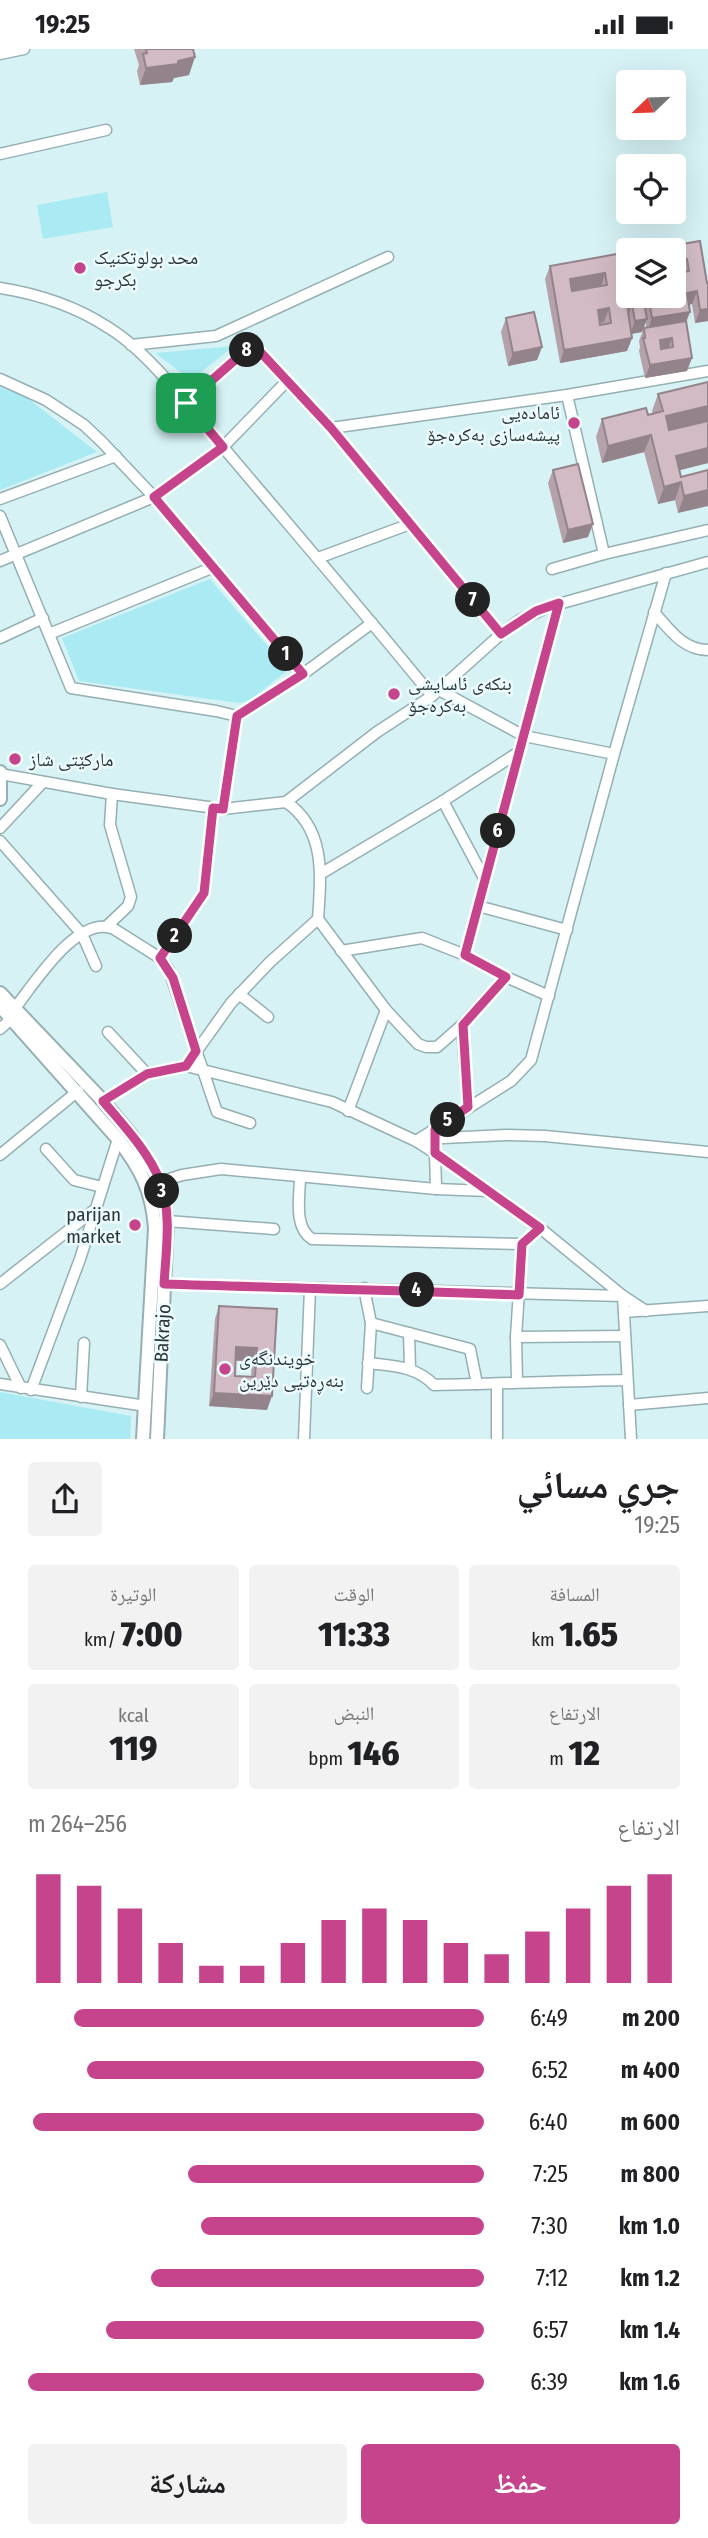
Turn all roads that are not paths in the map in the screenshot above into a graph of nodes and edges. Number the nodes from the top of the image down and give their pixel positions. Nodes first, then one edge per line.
1 (24, 49) edge
2 (0, 54) edge
3 (106, 130) dead end
4 (0, 154) edge
5 (388, 257) dead end
6 (0, 288) edge
7 (131, 345) junction
8 (708, 371) edge
9 (0, 379) edge
10 (287, 381) junction
11 (567, 395) junction
12 (186, 403) junction
13 (331, 428) junction
14 (223, 447) junction
15 (116, 456) junction
16 (154, 497) junction
17 (0, 499) edge
18 (0, 516) edge
19 (410, 524) junction
20 (708, 530) edge
21 (604, 554) junction
22 (16, 555) junction
23 (318, 558) junction
24 (0, 561) edge
25 (708, 562) edge
26 (214, 568) junction
27 (552, 569) dead end
28 (666, 573) junction
29 (559, 603) junction
30 (654, 612) junction
31 (43, 618) junction
32 (373, 623) junction
33 (49, 634) junction
34 (501, 634) junction
35 (0, 638) edge
36 (708, 650) edge
37 (303, 674) junction
38 (435, 693) junction
39 (237, 716) junction
40 (524, 736) junction
41 (519, 752) junction
42 (614, 754) junction
43 (0, 778) edge
44 (43, 782) junction
45 (112, 794) junction
46 (0, 799) edge
47 (443, 801) junction
48 (286, 802) junction
49 (218, 809) junction
50 (0, 828) edge
51 (0, 841) edge
52 (322, 873) junction
53 (485, 880) junction
54 (478, 906) junction
55 (318, 919) junction
56 (107, 926) junction
57 (568, 930) junction
58 (82, 934) junction
59 (341, 951) junction
60 (465, 955) junction
61 (160, 958) junction
62 (96, 966) dead end
63 (506, 977) junction
64 (0, 993) edge
65 (239, 995) junction
66 (549, 996) junction
67 (0, 1006) edge
68 (386, 1010) junction
69 (13, 1014) junction
70 (268, 1017) dead end
71 (463, 1025) junction
72 (0, 1029) edge
73 (108, 1032) dead end
74 (196, 1051) junction
75 (186, 1066) junction
76 (203, 1070) junction
77 (147, 1074) junction
78 (78, 1091) junction
79 (103, 1101) junction
80 (468, 1107) junction
81 (348, 1111) junction
82 (250, 1122) dead end
83 (435, 1133) junction
84 (118, 1139) junction
85 (416, 1141) junction
86 (46, 1149) dead end
87 (708, 1152) edge
88 (435, 1153) junction
89 (0, 1155) edge
90 (300, 1177) junction
91 (160, 1181) junction
92 (102, 1187) junction
93 (436, 1189) junction
94 (489, 1191) junction
95 (94, 1210) junction
96 (167, 1221) junction
97 (540, 1228) junction
98 (274, 1229) dead end
99 (522, 1244) junction
100 (0, 1284) edge
101 (164, 1284) junction
102 (364, 1288) junction
103 (310, 1289) junction
104 (519, 1295) junction
105 (623, 1296) junction
106 (708, 1306) edge
107 (646, 1311) junction
108 (624, 1312) junction
109 (371, 1322) junction
110 (409, 1333) junction
111 (516, 1336) junction
112 (625, 1336) junction
113 (84, 1343) dead end
114 (0, 1345) edge
115 (368, 1363) junction
116 (410, 1369) junction
117 (628, 1380) junction
118 (517, 1382) junction
119 (0, 1384) edge
120 (477, 1384) junction
121 (497, 1385) junction
122 (368, 1388) dead end
123 (26, 1389) junction
124 (81, 1397) junction
125 (708, 1398) edge
126 (629, 1405) junction
127 (146, 1406) junction
128 (143, 1439) edge
129 (157, 1439) edge
130 (304, 1439) edge
131 (497, 1439) edge
132 (631, 1439) edge

1 - 2 street
3 - 4 street
5 - 7 street
6 - 7 street
7 - 12 street
8 - 11 street
9 - 15 street
10 - 12 street
10 - 13 street
10 - 14 street
11 - 13 street
11 - 21 street
12 - 14 street
13 - 19 street
14 - 16 street
14 - 23 street
15 - 16 street
15 - 17 street
16 - 22 street
16 - 26 street
18 - 22 street
19 - 23 street
19 - 34 street
20 - 21 street
21 - 27 street
22 - 24 street
22 - 31 street
23 - 32 street
25 - 28 street
26 - 33 street
26 - 37 street
28 - 29 street
28 - 30 street
29 - 34 street
29 - 40 street
30 - 36 street
30 - 42 street
31 - 33 street
31 - 35 street
32 - 37 street
32 - 38 street
33 - 39 street
34 - 38 street
37 - 39 street
38 - 40 street
38 - 48 street
39 - 49 street
40 - 41 street
40 - 42 street
41 - 47 street
41 - 53 street
42 - 57 street
43 - 44 street
43 - 46 street
44 - 45 street
44 - 50 street
45 - 49 street
45 - 56 street
47 - 52 street
47 - 53 street
48 - 49 street
48 - 52 street
49 - 61 street
51 - 58 street
52 - 55 street
53 - 54 street
54 - 57 street
54 - 60 street
55 - 59 street
55 - 65 street
56 - 58 street
56 - 61 street
57 - 66 street
58 - 62 street
58 - 69 street
59 - 60 street
59 - 68 street
60 - 63 street
61 - 74 street
63 - 66 street
63 - 71 street
64 - 69 street, Bakrajo
65 - 70 street
65 - 74 street
66 - 80 street
67 - 69 street, Bakrajo
68 - 71 street
68 - 81 street
69 - 72 street
69 - 78 street, Bakrajo
69 - 79 street, Bakrajo
71 - 80 street
73 - 77 street
74 - 75 street
74 - 76 street
75 - 76 street
75 - 77 street
76 - 81 street
76 - 82 street
77 - 79 street
78 - 84 street, Bakrajo
78 - 89 street
79 - 91 street, Bakrajo
80 - 83 street
81 - 85 street
83 - 85 street
83 - 87 street
83 - 88 street
84 - 92 street
84 - 127 street, Bakrajo
85 - 88 street
86 - 92 street
88 - 93 street
88 - 94 street
90 - 91 street
90 - 93 street
90 - 99 street
91 - 96 street, Bakrajo
92 - 95 street
93 - 94 street
94 - 97 street
95 - 100 street
95 - 123 street
96 - 98 street
96 - 101 street, Bakrajo
97 - 99 street
97 - 105 street
99 - 104 street
101 - 103 street
101 - 129 street, Bakrajo
102 - 103 street
102 - 104 street
102 - 109 street
103 - 130 street
104 - 105 street
104 - 111 street
105 - 107 street
105 - 108 street
106 - 107 street
107 - 108 street
108 - 112 street
109 - 110 street
109 - 115 street
110 - 116 street
110 - 120 street
111 - 112 street
111 - 118 street
112 - 117 street
113 - 124 street
114 - 123 street
115 - 116 street
115 - 122 street
116 - 120 street
117 - 118 street
117 - 126 street
118 - 121 street
119 - 123 street
120 - 121 street
121 - 131 street
123 - 124 street
124 - 127 street
125 - 126 street
126 - 132 street
127 - 128 street, Bakrajo

